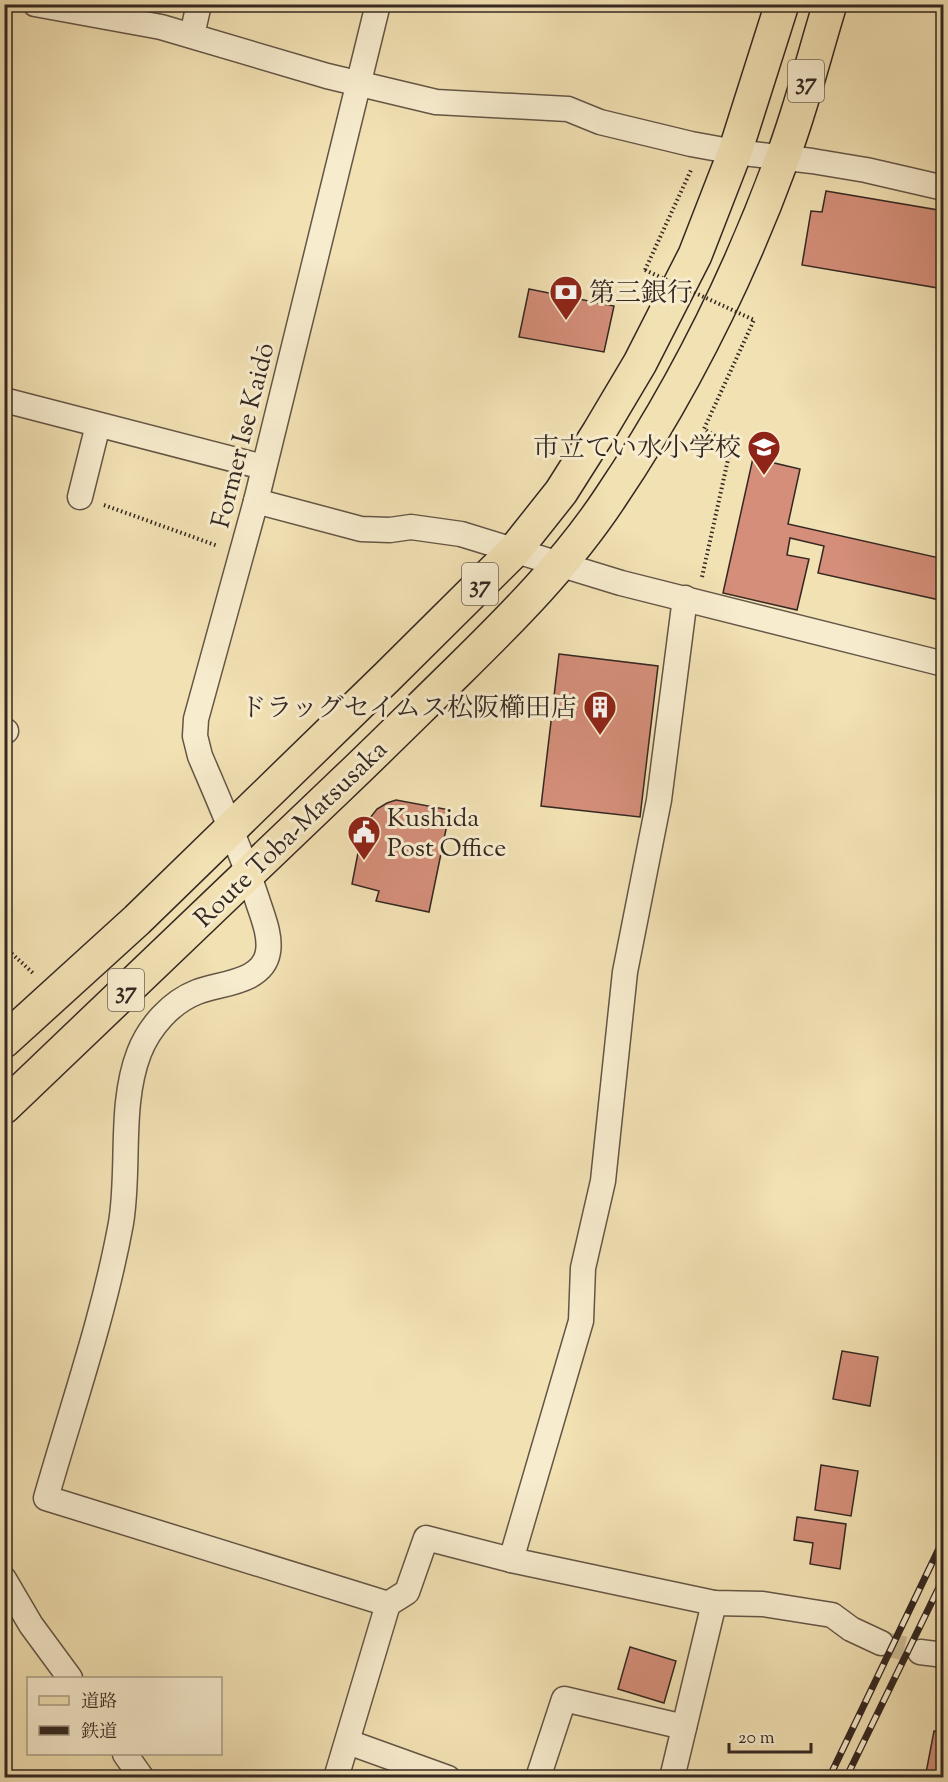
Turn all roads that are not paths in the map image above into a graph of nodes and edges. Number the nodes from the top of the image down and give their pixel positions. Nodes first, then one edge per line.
1 (35, 4) edge
2 (199, 4) edge
3 (378, 4) edge
4 (782, 4) edge
5 (830, 4) edge
6 (192, 35) junction
7 (358, 84) junction
8 (735, 152) junction
9 (783, 158) junction
10 (944, 188) edge
11 (4, 400) edge
12 (98, 425) junction
13 (262, 467) junction
14 (80, 497) road end
15 (256, 501) junction
16 (515, 550) junction
17 (561, 563) junction
18 (685, 598) junction
19 (944, 664) edge
20 (230, 828) junction
21 (248, 873) junction
22 (4, 1041) edge
23 (4, 1107) edge
24 (511, 1560) junction
25 (4, 1580) edge
26 (714, 1603) junction
27 (388, 1604) junction
28 (881, 1643) tunnel mouth
29 (69, 1677) edge
30 (684, 1727) junction
31 (348, 1742) junction
32 (126, 1755) edge
33 (142, 1778) edge
34 (336, 1778) edge
35 (448, 1778) edge
36 (538, 1778) edge
37 (672, 1778) edge

1 - 6 street
2 - 6 street
3 - 7 street, Former Ise Kaidō
4 - 8 main road, Route Toba-Matsusaka / 37
5 - 9 main road, Route Toba-Matsusaka / 37
6 - 7 street
7 - 8 street
7 - 13 street, Former Ise Kaidō
8 - 9 street
8 - 16 main road, Route Toba-Matsusaka / 37
9 - 10 street
9 - 17 main road, Route Toba-Matsusaka / 37
11 - 12 street
12 - 13 street
12 - 14 street
13 - 15 street, Former Ise Kaidō
15 - 16 street
15 - 20 street, Former Ise Kaidō
16 - 17 street
16 - 20 main road, Route Toba-Matsusaka / 37
17 - 18 street
17 - 21 main road, Route Toba-Matsusaka / 37
18 - 19 street
18 - 24 street
20 - 21 street, Former Ise Kaidō
20 - 22 main road, Route Toba-Matsusaka / 37
21 - 23 main road, Route Toba-Matsusaka / 37
21 - 27 street, Former Ise Kaidō
24 - 26 street
24 - 27 street
25 - 29 street
26 - 28 street
26 - 30 street
27 - 31 street
30 - 36 street
30 - 37 street
31 - 34 street
31 - 35 street
32 - 33 street

